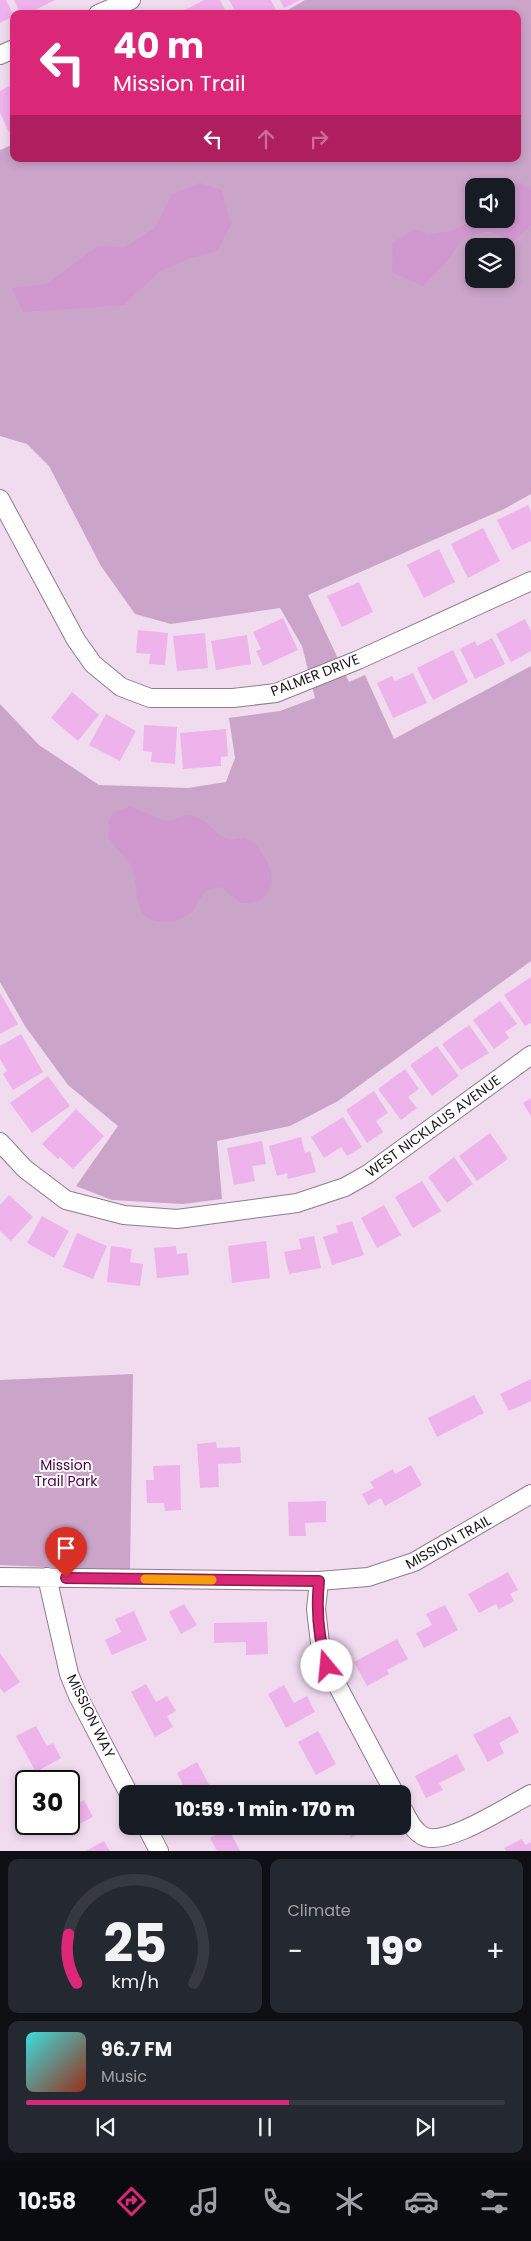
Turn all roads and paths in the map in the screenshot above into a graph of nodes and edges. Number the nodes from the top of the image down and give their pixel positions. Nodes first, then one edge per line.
1 (131, 0) edge
2 (107, 10) edge
3 (0, 499) edge
4 (531, 581) edge
5 (531, 1055) edge
6 (0, 1142) edge
7 (531, 1494) edge
8 (0, 1577) edge
9 (47, 1577) junction
10 (319, 1581) junction
11 (125, 1785) edge
12 (390, 1785) edge
13 (531, 1794) edge
14 (411, 1822) edge
15 (151, 1835) edge
16 (431, 1845) edge
17 (159, 1851) edge

1 - 2 street
3 - 4 street, PALMER DRIVE
5 - 6 street, WEST NICKLAUS AVENUE
7 - 10 street, MISSION TRAIL
8 - 9 street, MISSION TRAIL
9 - 10 street, MISSION TRAIL
9 - 11 street, MISSION WAY
10 - 12 street
13 - 16 street
14 - 16 street
15 - 17 street

